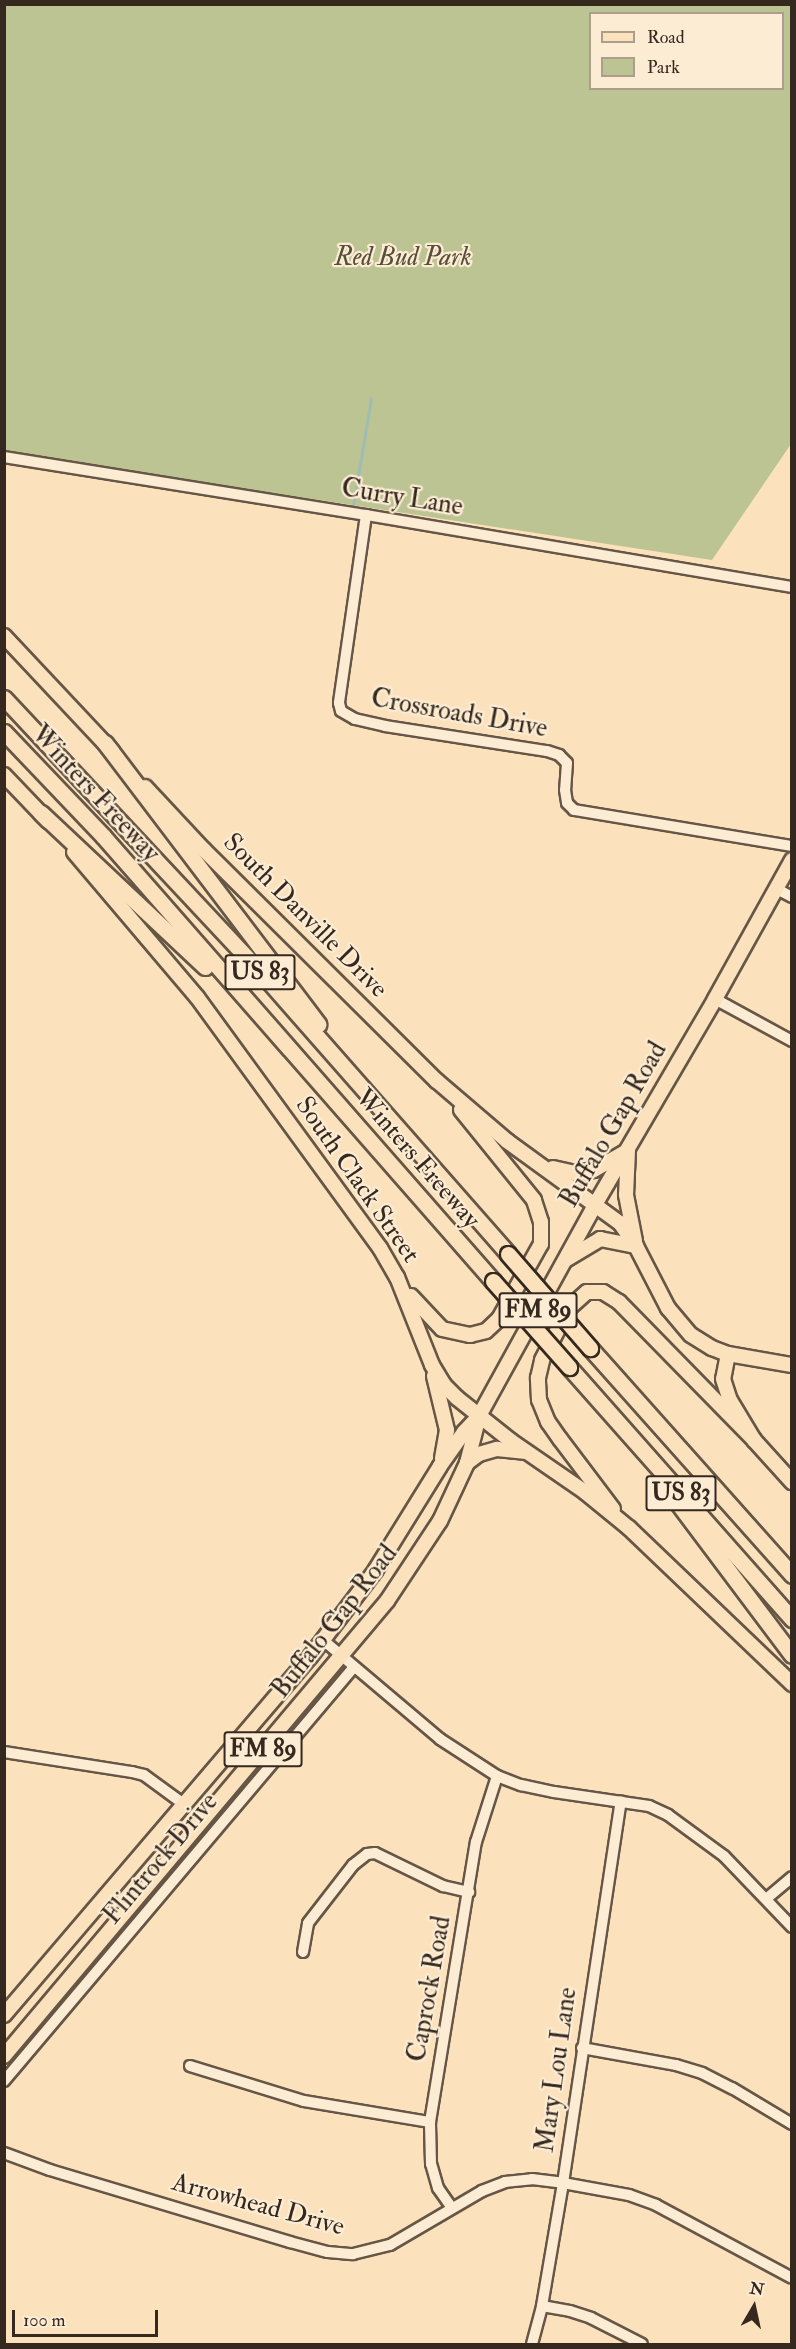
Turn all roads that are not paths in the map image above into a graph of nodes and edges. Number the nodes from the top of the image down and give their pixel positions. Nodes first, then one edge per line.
1 (4, 458) edge
2 (366, 515) junction
3 (792, 587) edge
4 (4, 636) edge
5 (4, 698) edge
6 (4, 732) edge
7 (105, 743) junction
8 (4, 775) edge
9 (41, 813) junction
10 (792, 846) edge
11 (792, 860) edge
12 (775, 888) junction
13 (792, 897) edge
14 (715, 999) junction
15 (266, 1024) junction
16 (792, 1041) edge
17 (437, 1081) junction
18 (396, 1127) junction
19 (627, 1150) junction
20 (541, 1165) junction
21 (596, 1203) junction
22 (636, 1246) junction
23 (564, 1262) junction
24 (397, 1278) junction
25 (728, 1354) junction
26 (432, 1365) junction
27 (792, 1365) edge
28 (610, 1412) junction
29 (479, 1416) junction
30 (754, 1440) junction
31 (528, 1453) junction
32 (467, 1463) junction
33 (440, 1466) junction
34 (792, 1482) edge
35 (629, 1528) junction
36 (792, 1575) edge
37 (792, 1619) edge
38 (323, 1641) junction
39 (792, 1655) edge
40 (342, 1656) junction
41 (354, 1667) junction
42 (792, 1684) edge
43 (4, 1752) edge
44 (497, 1776) junction
45 (621, 1801) junction
46 (185, 1805) junction
47 (185, 1842) junction
48 (792, 1877) edge
49 (469, 1892) junction
50 (766, 1899) junction
51 (792, 1927) edge
52 (303, 1952) dead end
53 (4, 2016) edge
54 (582, 2048) junction
55 (4, 2056) edge
56 (190, 2066) dead end
57 (4, 2081) edge
58 (430, 2122) junction
59 (792, 2124) edge
60 (4, 2153) edge
61 (563, 2183) junction
62 (452, 2208) junction
63 (792, 2278) edge
64 (542, 2306) junction
65 (532, 2344) edge
66 (642, 2344) edge

1 - 2 street, Curry Lane
2 - 3 street, Curry Lane
2 - 10 street, Crossroads Drive
4 - 7 main road, South Danville Drive
5 - 18 highway, Winters Freeway / US 83
6 - 15 highway, Winters Freeway / US 83
7 - 17 main road, South Danville Drive
7 - 18 highway
8 - 9 main road, South Clack Street
9 - 15 highway
9 - 24 main road, South Clack Street
11 - 12 main road, Buffalo Gap Road
12 - 13 street
12 - 14 main road, Buffalo Gap Road
14 - 16 street
14 - 19 main road, Buffalo Gap Road
15 - 28 highway, Winters Freeway / US 83, bridge
17 - 20 main road, South Danville Drive
17 - 24 main road
18 - 36 highway, Winters Freeway / US 83, bridge
19 - 20 main road
19 - 21 main road, Buffalo Gap Road
19 - 22 main road
20 - 21 main road, South Danville Drive
21 - 22 main road, South Danville Drive
21 - 23 main road, Buffalo Gap Road / FM 89
22 - 23 main road
22 - 25 main road
23 - 29 main road, Buffalo Gap Road / FM 89
24 - 26 main road, South Clack Street
25 - 27 main road
25 - 30 main road
26 - 29 main road, South Clack Street
26 - 33 main road
28 - 37 highway, Winters Freeway / US 83
28 - 39 highway
29 - 31 main road, South Clack Street
29 - 32 main road, Buffalo Gap Road / FM 89
29 - 33 main road, Buffalo Gap Road / FM 89
30 - 34 main road
30 - 35 main road
31 - 32 main road
31 - 35 main road, South Clack Street
32 - 40 main road, Buffalo Gap Road / FM 89
33 - 38 main road, Buffalo Gap Road / FM 89
35 - 42 main road, South Clack Street
38 - 40 street
38 - 46 main road, Buffalo Gap Road / FM 89
40 - 41 street
40 - 47 main road, Buffalo Gap Road / FM 89
41 - 44 street
41 - 57 street, Flintrock Drive
43 - 46 street
44 - 45 street
44 - 49 street, Caprock Road
45 - 50 street
45 - 54 street, Mary Lou Lane
46 - 47 main road
46 - 53 main road, Buffalo Gap Road / FM 89
47 - 55 main road, Buffalo Gap Road / FM 89
48 - 50 street
49 - 52 street
49 - 58 street, Caprock Road
50 - 51 street
54 - 59 street
54 - 61 street, Mary Lou Lane
56 - 58 street
58 - 62 street, Caprock Road
60 - 62 street, Arrowhead Drive
61 - 62 street, Arrowhead Drive
61 - 63 street, Arrowhead Drive
61 - 64 street, Mary Lou Lane
64 - 65 street, Mary Lou Lane
64 - 66 street

